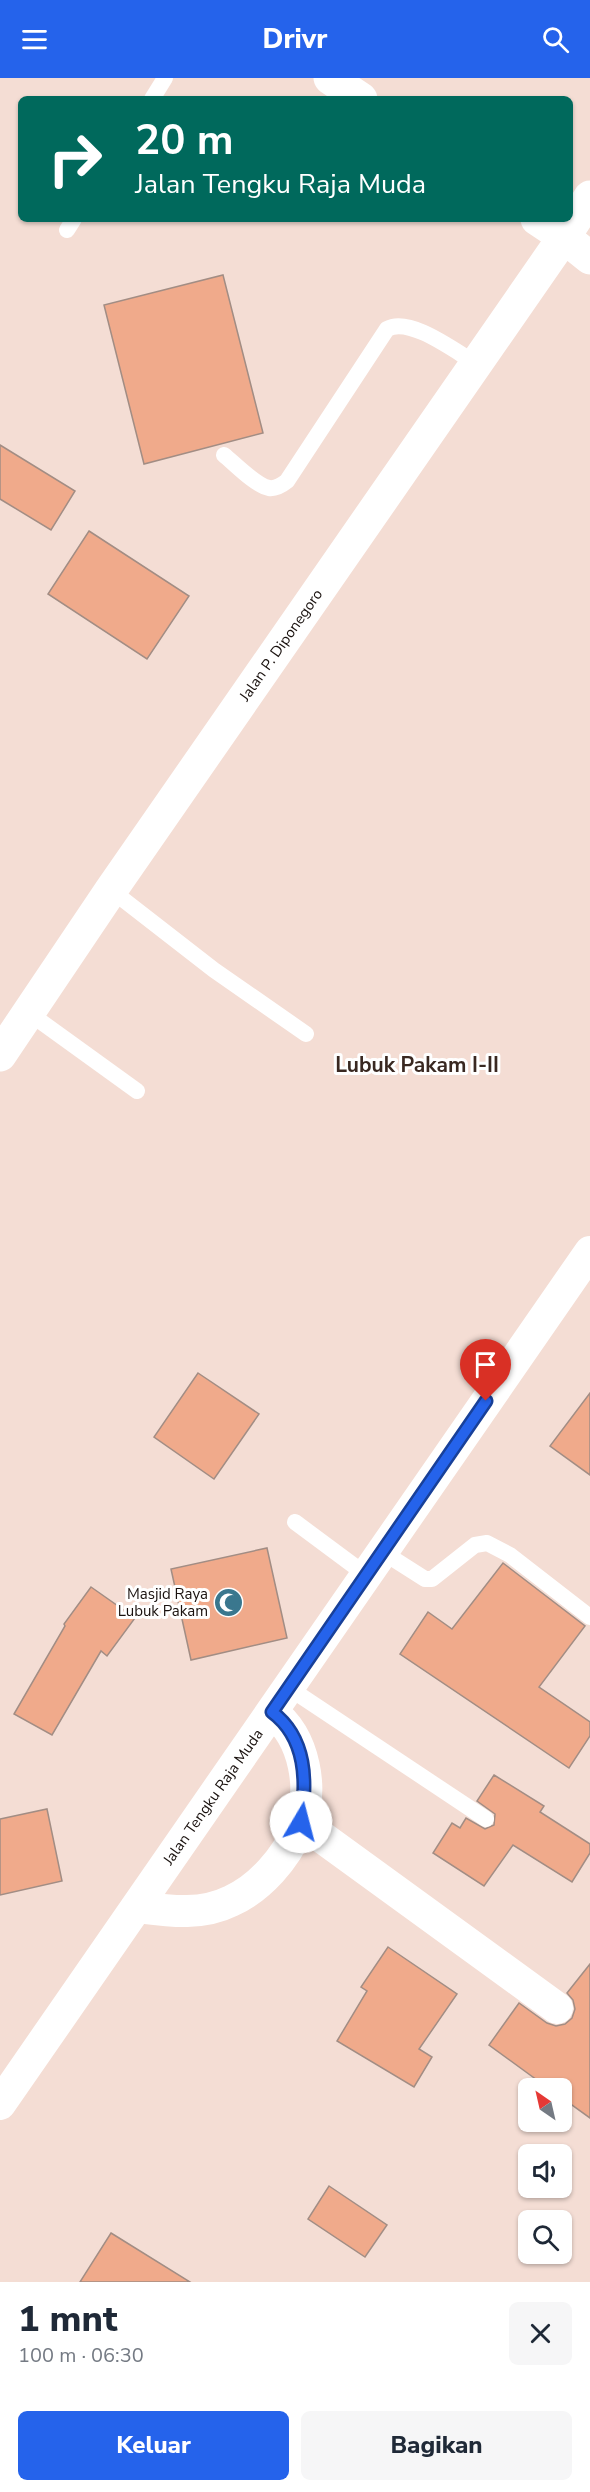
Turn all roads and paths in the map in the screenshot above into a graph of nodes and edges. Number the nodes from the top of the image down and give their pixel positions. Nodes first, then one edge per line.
1 (165, 78) edge
2 (330, 78) edge
3 (154, 96) edge
4 (357, 96) edge
5 (590, 197) edge
6 (573, 211) edge
7 (551, 228) edge
8 (590, 258) edge
9 (477, 364) junction
10 (224, 455) dead end
11 (111, 890) junction
12 (29, 1013) junction
13 (306, 1034) dead end
14 (0, 1055) edge
15 (137, 1091) dead end
16 (590, 1252) edge
17 (295, 1522) dead end
18 (373, 1562) junction
19 (590, 1617) edge
20 (280, 1700) junction
21 (486, 1819) dead end
22 (301, 1822) junction
23 (137, 1907) junction
24 (557, 2008) dead end
25 (0, 2104) edge

1 - 3 lane
2 - 4 main road
5 - 6 main road, Jalan P. Diponegoro
7 - 8 main road
7 - 9 main road, Jalan P. Diponegoro
9 - 10 lane
9 - 11 main road, Jalan P. Diponegoro
11 - 12 main road, Jalan P. Diponegoro
11 - 13 lane
12 - 14 main road, Jalan P. Diponegoro
12 - 15 lane
16 - 18 street, Jalan Tengku Raja Muda
17 - 18 lane
18 - 19 lane
18 - 20 street, Jalan Tengku Raja Muda
20 - 21 lane
20 - 22 street
20 - 23 street, Jalan Tengku Raja Muda
22 - 23 street
22 - 24 street
23 - 25 street, Jalan Tengku Raja Muda

